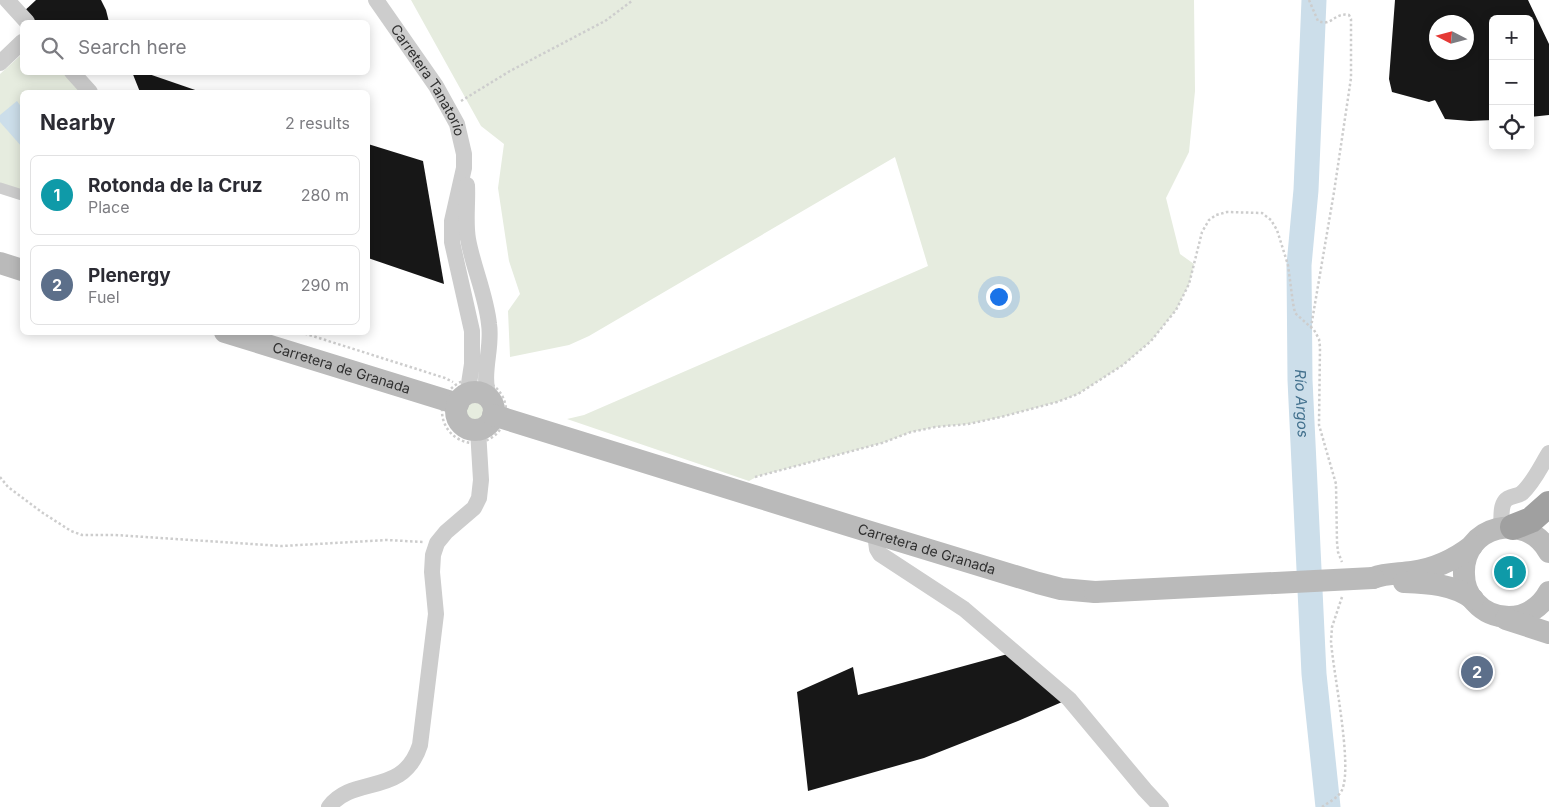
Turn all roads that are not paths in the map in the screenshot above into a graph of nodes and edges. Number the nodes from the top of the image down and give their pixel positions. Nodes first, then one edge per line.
1 (7, 0) edge
2 (376, 0) edge
3 (25, 20) edge
4 (20, 44) edge
5 (0, 63) edge
6 (75, 75) edge
7 (88, 90) edge
8 (464, 168) junction
9 (0, 188) edge
10 (20, 194) edge
11 (467, 203) junction
12 (0, 263) edge
13 (20, 269) edge
14 (461, 282) junction
15 (466, 303) junction
16 (236, 335) edge
17 (486, 371) junction
18 (460, 395) junction
19 (487, 415) junction
20 (1549, 453) edge
21 (1549, 504) edge
22 (1507, 528) junction
23 (875, 534) junction
24 (1472, 546) junction
25 (1549, 552) edge
26 (1373, 578) junction
27 (1549, 592) edge
28 (1472, 599) junction
29 (1500, 617) junction
30 (1549, 633) edge
31 (329, 807) edge
32 (1161, 807) edge

1 - 3 street
2 - 8 street, Carretera Tanatorio
4 - 5 street
6 - 7 street
8 - 11 street, Carretera Tanatorio
8 - 14 street
9 - 10 street
11 - 14 street
11 - 17 street
12 - 13 main road
14 - 15 street
15 - 17 street
15 - 18 street
16 - 18 main road, Carretera de Granada
17 - 19 street
18 - 19 main road, Carretera de Granada
18 - 19 main road, Carretera de Granada
19 - 23 main road, Carretera de Granada
19 - 31 street
20 - 22 street
21 - 22 highway
22 - 24 main road, Carretera de Granada
22 - 25 main road
23 - 26 main road, Carretera de Granada, bridge
23 - 32 street
24 - 26 main road, Carretera de Granada
24 - 28 main road
26 - 28 main road, Carretera de Granada
27 - 29 main road
28 - 29 main road, Carretera de Granada
29 - 30 main road, Carretera de Granada

